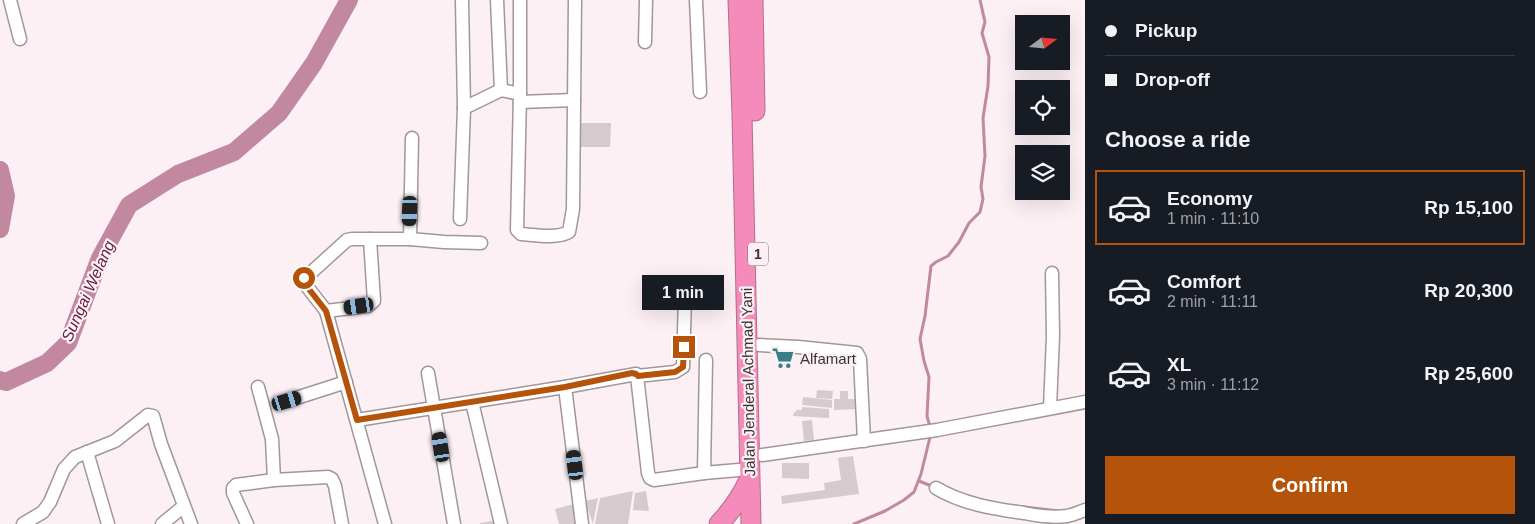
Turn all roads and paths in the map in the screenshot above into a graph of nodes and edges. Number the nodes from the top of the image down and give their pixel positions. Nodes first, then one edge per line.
1 (10, 0) edge
2 (462, 0) edge
3 (497, 0) edge
4 (520, 0) edge
5 (575, 0) edge
6 (646, 0) edge
7 (696, 0) edge
8 (738, 0) edge
9 (753, 0) edge
10 (20, 39) dead end
11 (645, 42) dead end
12 (500, 90) junction
13 (700, 92) dead end
14 (520, 98) junction
15 (574, 100) junction
16 (464, 108) junction
17 (412, 138) dead end
18 (460, 219) dead end
19 (370, 239) junction
20 (410, 239) junction
21 (481, 243) dead end
22 (1052, 273) dead end
23 (685, 296) dead end
24 (326, 311) junction
25 (759, 345) junction
26 (706, 360) dead end
27 (428, 373) dead end
28 (638, 376) junction
29 (346, 382) junction
30 (258, 387) dead end
31 (565, 387) junction
32 (287, 401) dead end
33 (472, 402) junction
34 (1085, 402) edge
35 (435, 408) junction
36 (1050, 408) junction
37 (357, 420) junction
38 (864, 441) junction
39 (87, 452) junction
40 (762, 454) junction
41 (704, 473) junction
42 (750, 474) junction
43 (274, 480) junction
44 (936, 488) dead end
45 (184, 506) junction
46 (1002, 510) junction
47 (1085, 510) edge
48 (761, 519) edge
49 (1046, 520) edge
50 (1067, 520) edge
51 (23, 524) edge
52 (108, 524) edge
53 (162, 524) edge
54 (191, 524) edge
55 (247, 524) edge
56 (342, 524) edge
57 (385, 524) edge
58 (454, 524) edge
59 (501, 524) edge
60 (582, 524) edge
61 (719, 524) edge
62 (751, 524) edge
63 (1002, 524) edge

1 - 10 street
2 - 16 street
3 - 12 street
4 - 14 street
5 - 15 street
6 - 11 street
7 - 13 street
8 - 42 highway, Jalan Jenderal Achmad Yani / 1
9 - 25 highway, Jalan Jenderal Achmad Yani / 1
12 - 14 street
12 - 16 street
14 - 15 street
14 - 15 street
16 - 18 street
17 - 20 street
19 - 20 street
19 - 24 street
19 - 24 street
20 - 21 street
22 - 36 street
23 - 28 street
24 - 29 street
25 - 38 street
25 - 40 highway, Jalan Jenderal Achmad Yani / 1
26 - 41 street
27 - 35 street
28 - 31 street
28 - 41 street
29 - 32 street
29 - 37 street
30 - 43 street
31 - 33 street
31 - 60 street
33 - 35 street
33 - 59 street
34 - 36 street
35 - 37 street
35 - 58 street
36 - 38 street
37 - 57 street
38 - 40 street
39 - 45 street
39 - 51 street
39 - 52 street
40 - 48 highway, Jalan Jenderal Achmad Yani / 1
41 - 42 street
42 - 61 highway
42 - 62 highway, Jalan Jenderal Achmad Yani / 1
43 - 55 street
43 - 56 street
44 - 46 street
45 - 53 street
45 - 54 street
46 - 49 street
46 - 63 street
47 - 50 street
49 - 50 street

